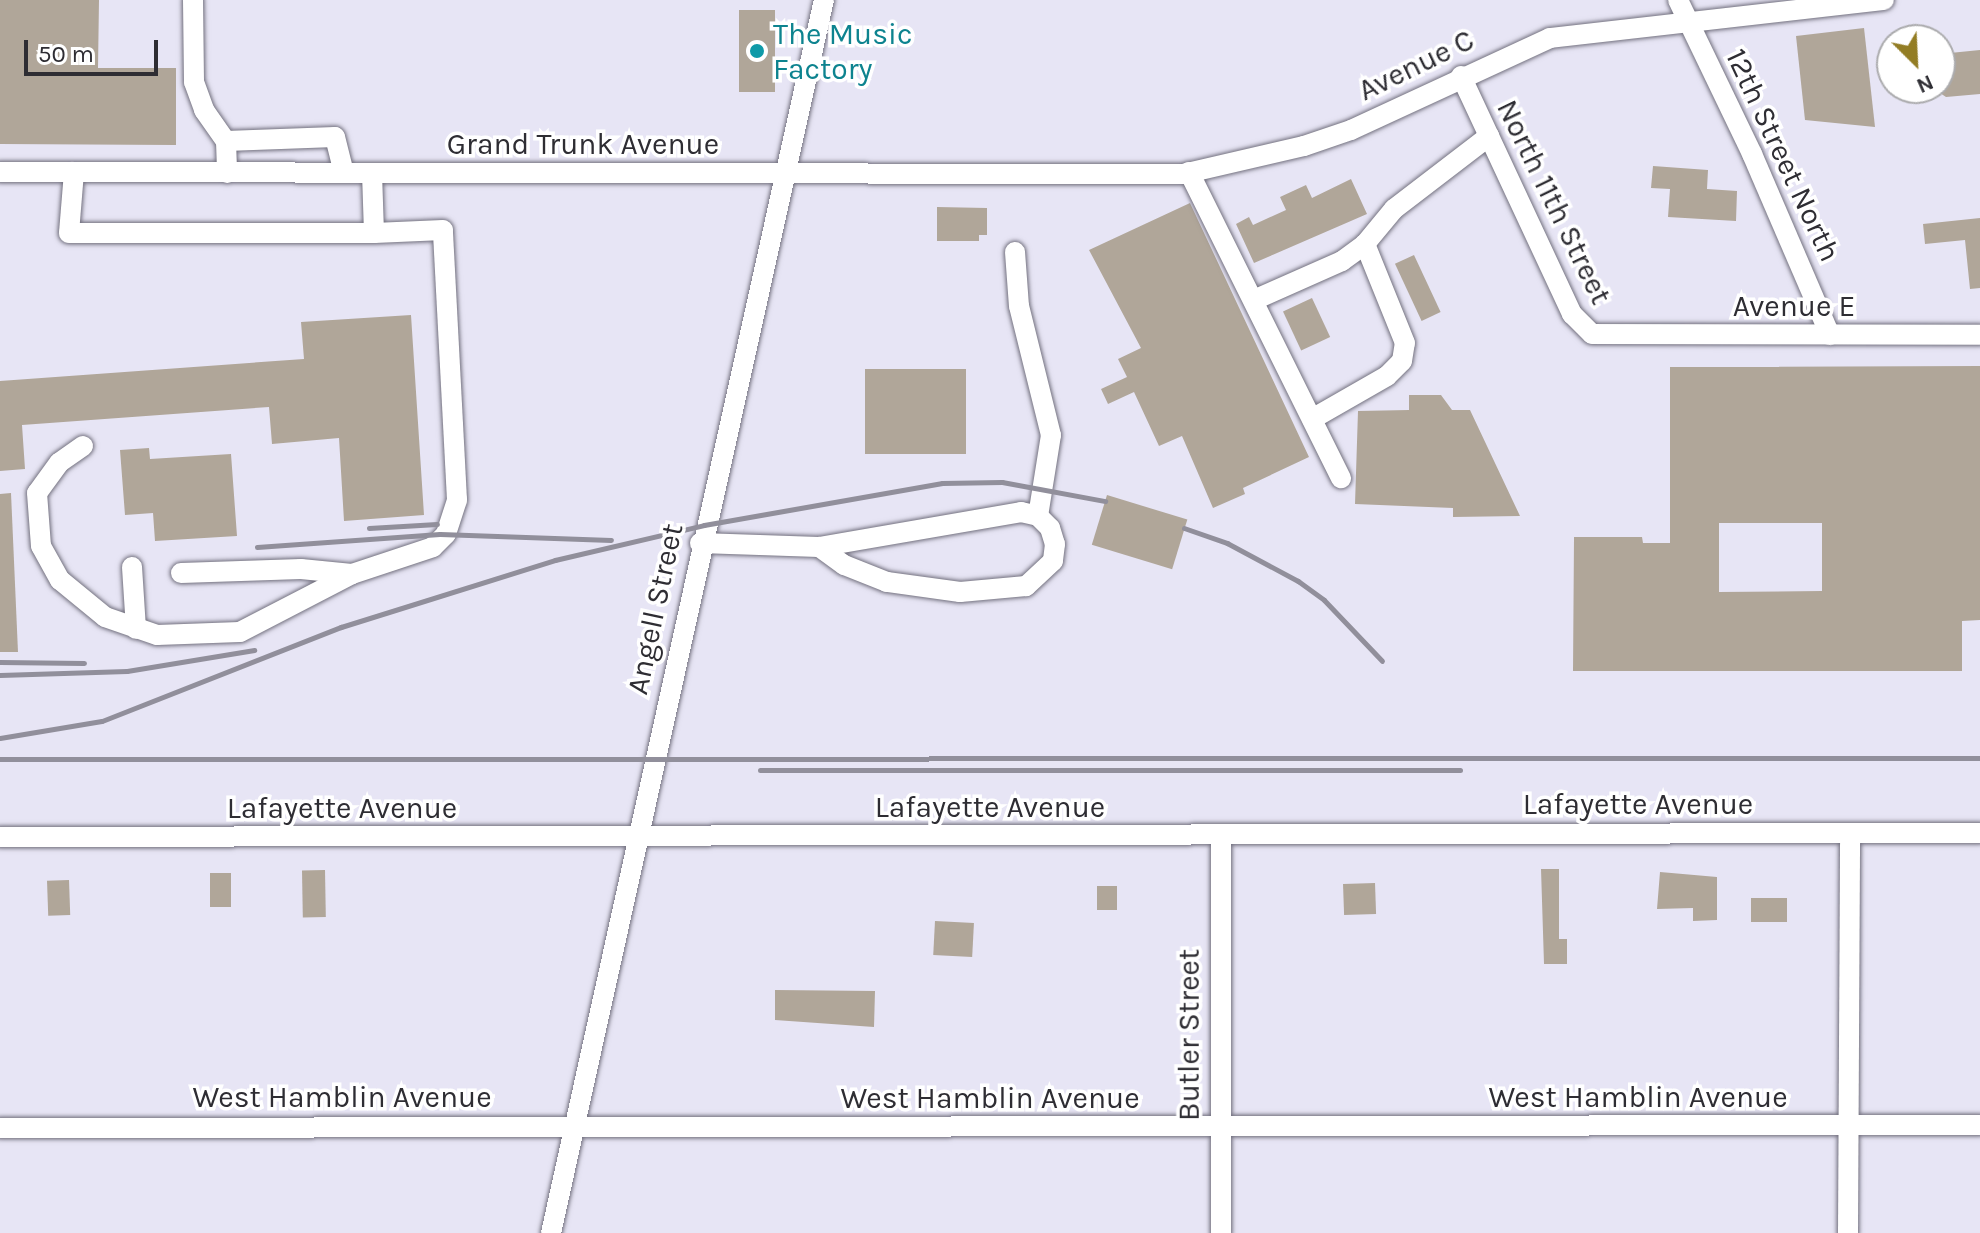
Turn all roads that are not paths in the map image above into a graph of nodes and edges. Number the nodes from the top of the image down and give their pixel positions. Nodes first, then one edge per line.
1 (193, 0) edge
2 (824, 0) edge
3 (1678, 0) edge
4 (1884, 0) edge
5 (1688, 20) junction
6 (1461, 76) junction
7 (1489, 136) junction
8 (292, 139) junction
9 (226, 141) junction
10 (0, 172) edge
11 (74, 172) junction
12 (1189, 172) junction
13 (227, 173) junction
14 (295, 173) junction
15 (344, 173) junction
16 (372, 173) junction
17 (783, 174) junction
18 (1166, 174) joint
19 (374, 233) junction
20 (1365, 244) junction
21 (1015, 252) dead end
22 (1254, 300) junction
23 (1830, 335) junction
24 (1980, 335) edge
25 (1608, 337) joint
26 (1312, 419) junction
27 (83, 446) dead end
28 (1341, 478) dead end
29 (1038, 516) junction
30 (700, 543) junction
31 (819, 547) junction
32 (132, 567) dead end
33 (181, 573) dead end
34 (352, 574) junction
35 (136, 629) junction
36 (1850, 833) junction
37 (1980, 833) edge
38 (0, 837) edge
39 (636, 838) junction
40 (1221, 838) junction
41 (1980, 1125) edge
42 (1849, 1126) junction
43 (573, 1127) junction
44 (0, 1128) edge
45 (1217, 1128) junction
46 (551, 1233) edge
47 (1221, 1233) edge
48 (1848, 1233) edge

1 - 9 street
2 - 17 street, Angell Street
3 - 5 street, 12th Street North
4 - 5 street, Avenue C
5 - 6 street, Avenue C
5 - 23 street, 12th Street North
6 - 7 street, North 11th Street
6 - 12 street, Avenue C
7 - 20 street
7 - 25 street, North 11th Street
8 - 9 street
8 - 14 street
8 - 15 street
9 - 13 street
10 - 11 street, Grand Trunk Avenue
11 - 13 street, Grand Trunk Avenue
11 - 19 street
12 - 18 street, Avenue C
12 - 22 street
13 - 14 street, Grand Trunk Avenue
14 - 15 street, Grand Trunk Avenue
15 - 16 street, Grand Trunk Avenue
16 - 17 street, Grand Trunk Avenue
16 - 19 street
17 - 18 street, Grand Trunk Avenue
17 - 30 street, Angell Street
19 - 34 street
20 - 22 street
20 - 26 street
21 - 29 street
22 - 26 street
23 - 24 street, Avenue E
23 - 25 street, Avenue E
26 - 28 street
27 - 35 street
29 - 31 street
29 - 31 street
30 - 31 street
30 - 39 street, Angell Street
32 - 35 street
33 - 34 street
34 - 35 street
36 - 37 street, Lafayette Avenue
36 - 40 street, Lafayette Avenue
36 - 42 street
38 - 39 street, Lafayette Avenue
39 - 40 street, Lafayette Avenue
39 - 43 street, Angell Street
40 - 45 street, Butler Street
41 - 42 street, West Hamblin Avenue
42 - 45 street, West Hamblin Avenue
42 - 48 street
43 - 44 street, West Hamblin Avenue
43 - 45 street, West Hamblin Avenue
43 - 46 street, Angell Street
45 - 47 street, Butler Street

